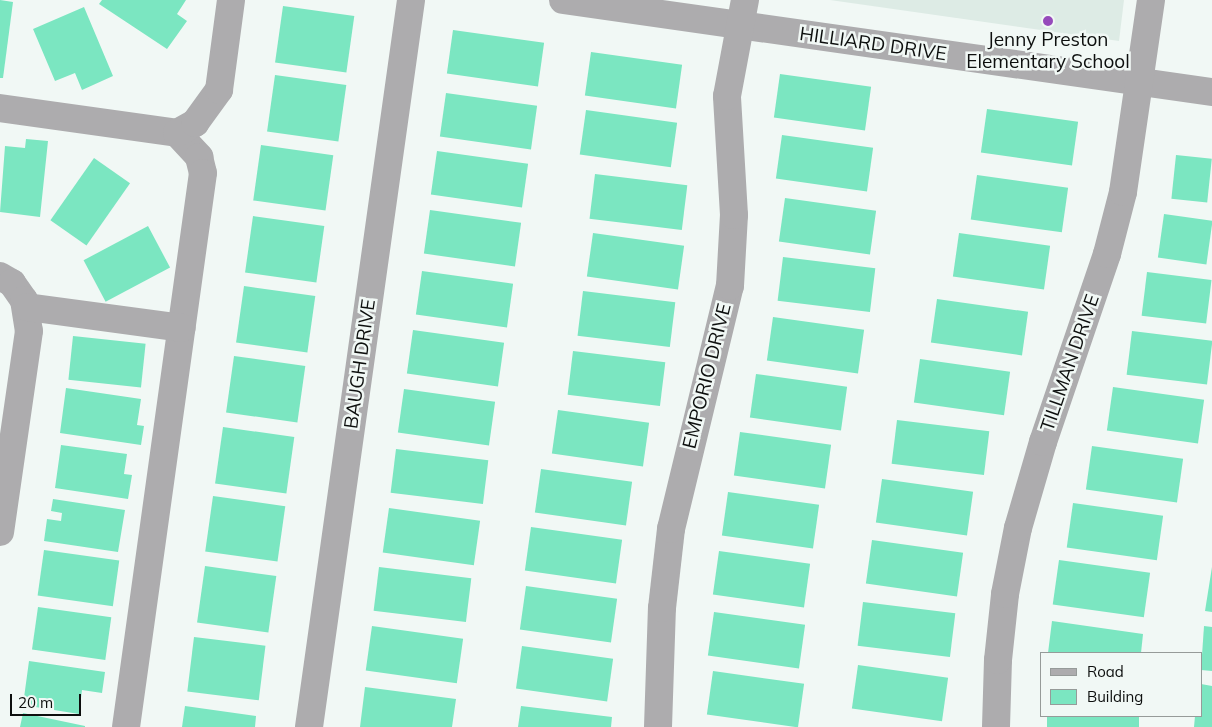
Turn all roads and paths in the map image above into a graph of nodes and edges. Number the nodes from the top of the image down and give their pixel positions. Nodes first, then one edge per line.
1 (231, 0) edge
2 (411, 0) edge
3 (563, 0) edge
4 (1151, 0) edge
5 (743, 13) edge
6 (1138, 80) junction
7 (1212, 92) edge
8 (0, 108) edge
9 (177, 133) junction
10 (16, 292) edge
11 (182, 328) junction
12 (0, 532) edge
13 (126, 727) edge
14 (309, 727) edge
15 (658, 727) edge
16 (996, 727) edge

1 - 9 street
2 - 14 street, BAUGH DRIVE
3 - 5 street, HILLIARD DRIVE
4 - 6 street, TILLMAN DRIVE
5 - 6 street, HILLIARD DRIVE
5 - 15 street, EMPORIO DRIVE
6 - 7 street, HILLIARD DRIVE
6 - 16 street, TILLMAN DRIVE
8 - 9 street
9 - 11 street
10 - 11 street
10 - 12 street
11 - 13 street

